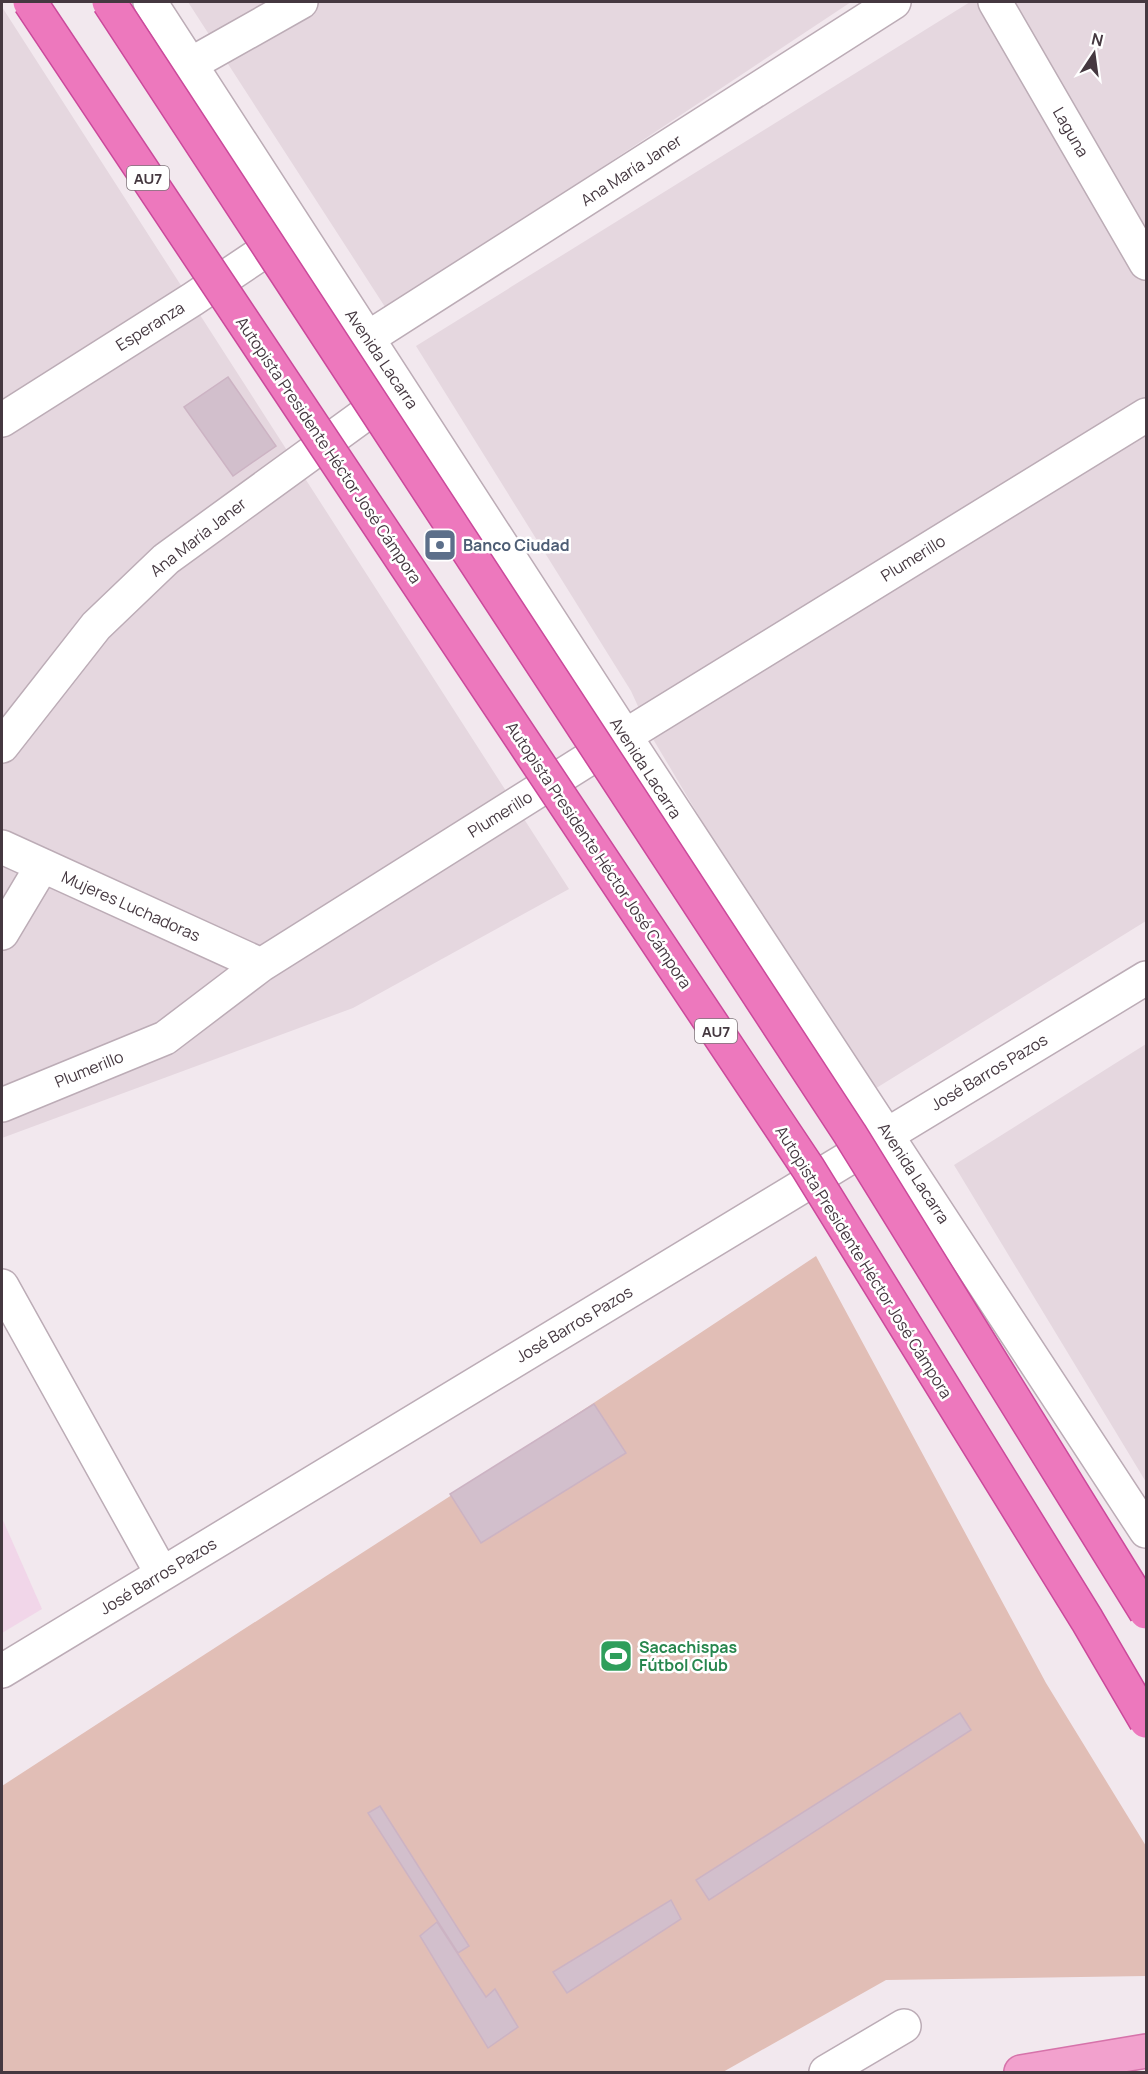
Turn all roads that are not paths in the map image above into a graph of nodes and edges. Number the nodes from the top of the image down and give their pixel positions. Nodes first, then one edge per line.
1 (30, 2) edge
2 (109, 2) edge
3 (150, 2) edge
4 (301, 2) edge
5 (894, 2) edge
6 (995, 2) edge
7 (191, 64) junction
8 (297, 229) junction
9 (1146, 263) edge
10 (368, 338) junction
11 (402, 388) junction
12 (1146, 415) edge
13 (2, 420) edge
14 (625, 736) junction
15 (2, 746) edge
16 (2, 847) edge
17 (42, 866) junction
18 (2, 933) edge
19 (261, 965) junction
20 (1146, 978) edge
21 (2, 1105) edge
22 (887, 1133) junction
23 (2, 1286) edge
24 (1146, 1530) edge
25 (162, 1574) junction
26 (1146, 1612) edge
27 (2, 1671) edge
28 (1146, 1721) edge
29 (904, 2026) dead end
30 (1139, 2052) edge
31 (826, 2073) edge
32 (1021, 2073) edge

1 - 28 highway, Autopista Presidente Héctor José Cámpora / AU7, bridge
2 - 26 highway, bridge
3 - 7 street, Avenida Lacarra
4 - 7 street
5 - 10 street, Ana María Janer
6 - 9 street, Laguna
7 - 8 street, Avenida Lacarra
8 - 10 street, Avenida Lacarra
8 - 13 street, Esperanza
10 - 11 street, Avenida Lacarra
11 - 14 street, Avenida Lacarra
11 - 15 street, Ana María Janer
12 - 14 street, Plumerillo
14 - 19 street, Plumerillo
14 - 22 street, Avenida Lacarra
16 - 17 street, Mujeres Luchadoras
17 - 18 street
17 - 19 street, Mujeres Luchadoras
19 - 21 street, Plumerillo
20 - 22 street, José Barros Pazos
22 - 24 street, Avenida Lacarra
22 - 25 street, José Barros Pazos
23 - 25 street
25 - 27 street, José Barros Pazos
29 - 31 street
30 - 32 main road

